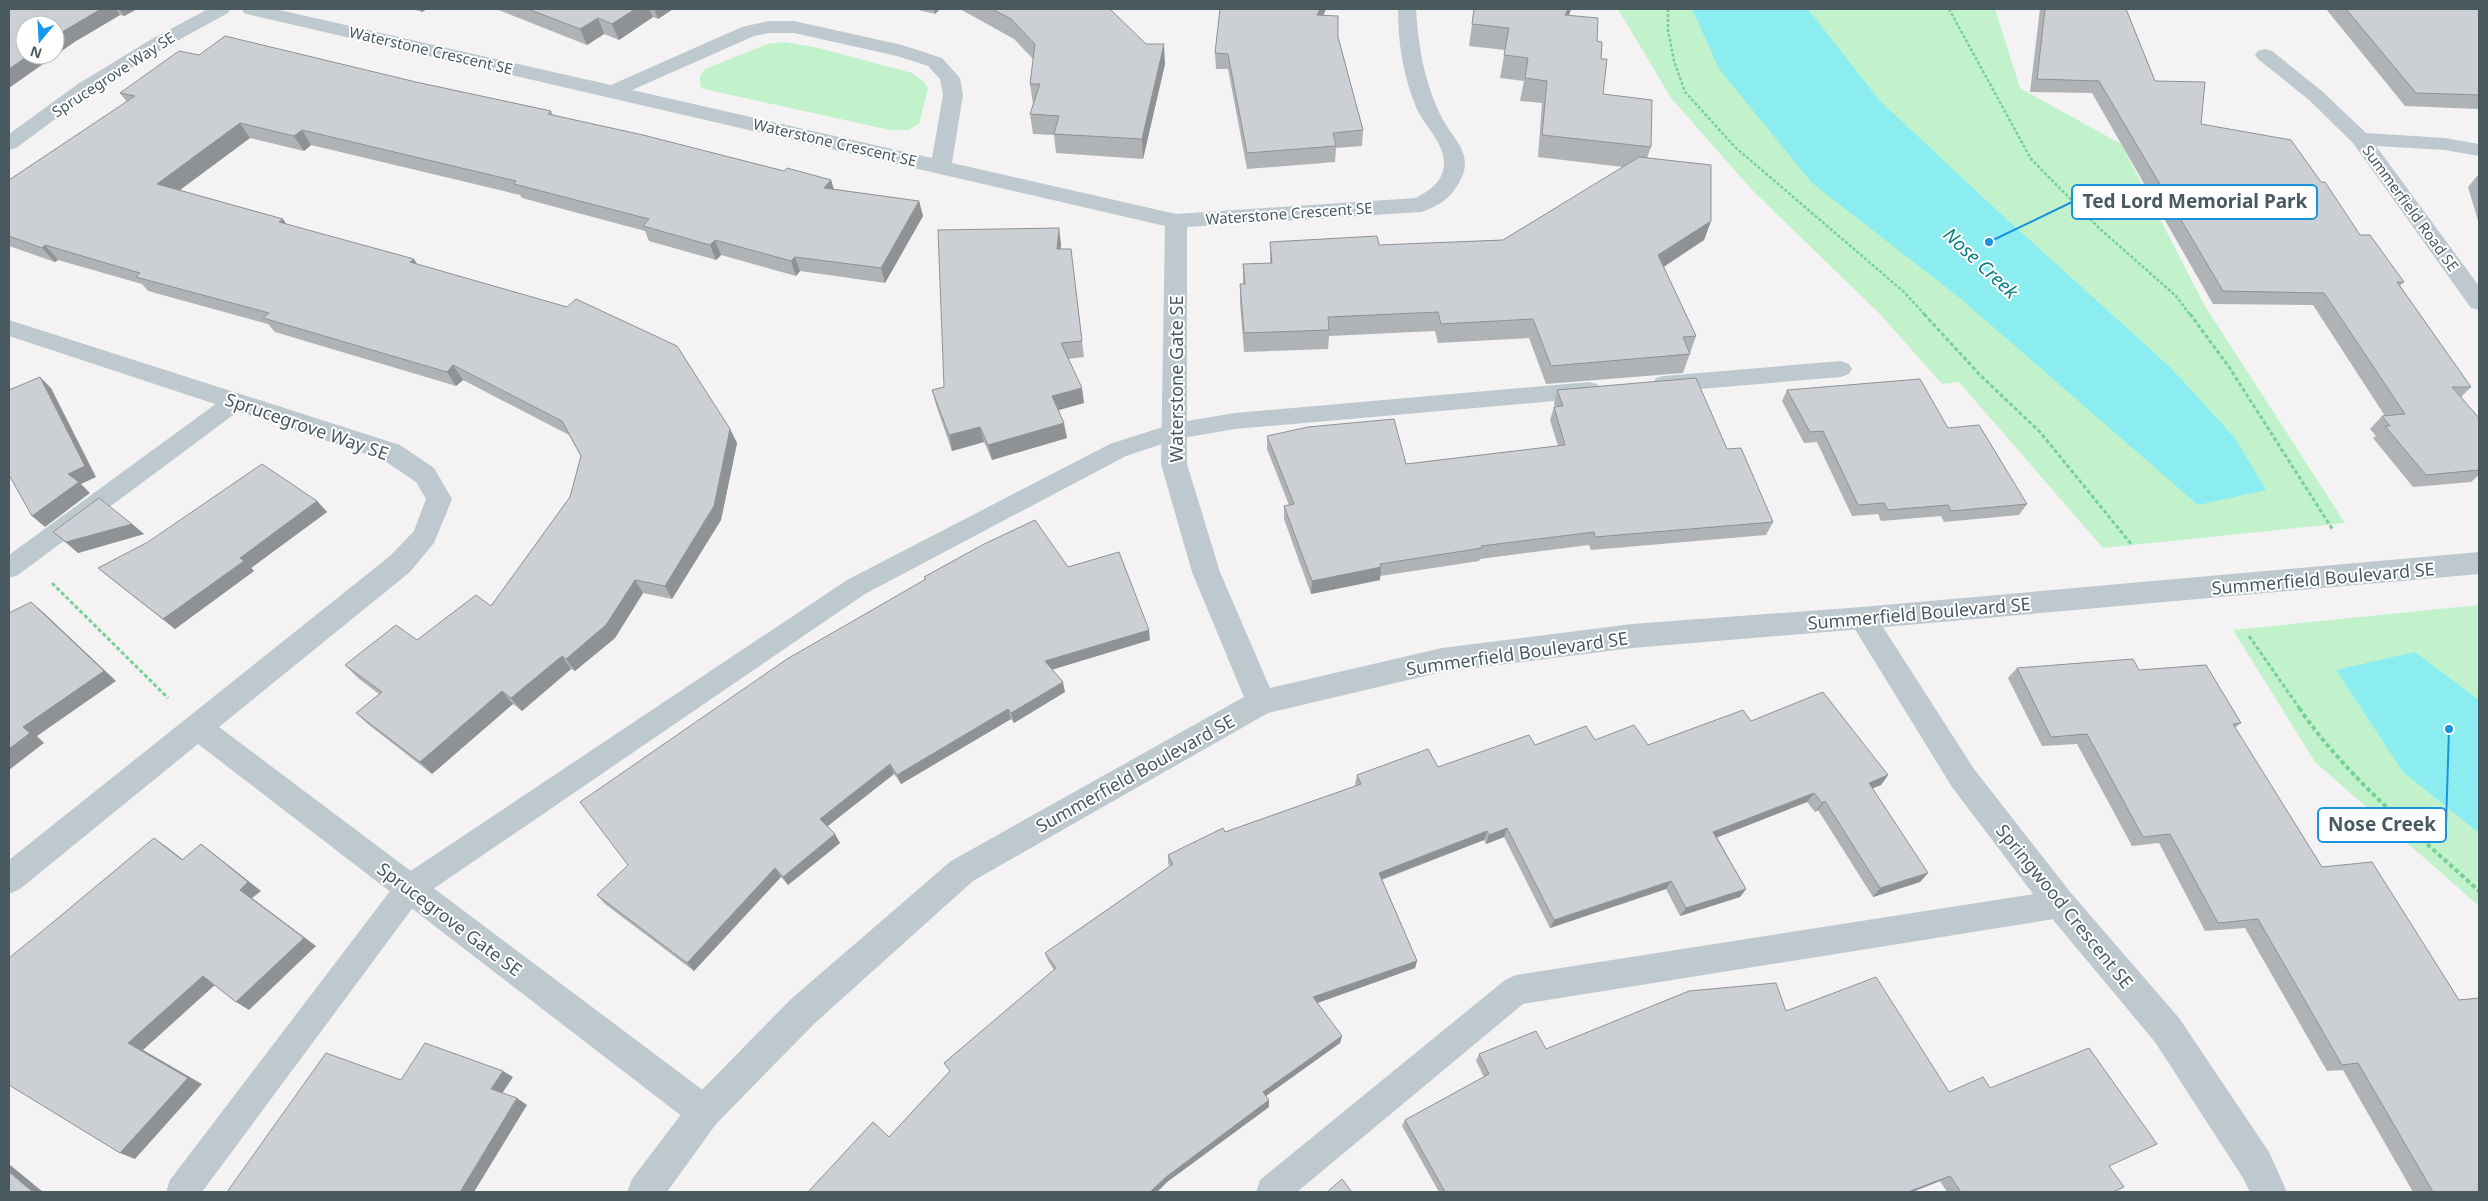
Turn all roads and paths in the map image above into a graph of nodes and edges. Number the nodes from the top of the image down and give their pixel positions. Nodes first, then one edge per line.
1 (221, 9) edge
2 (251, 9) edge
3 (1407, 9) edge
4 (1668, 9) edge
5 (1949, 9) edge
6 (2265, 55) dead end
7 (612, 92) junction
8 (2360, 139) junction
9 (9, 144) edge
10 (2479, 150) edge
11 (941, 166) junction
12 (1176, 221) junction
13 (2479, 302) edge
14 (12, 332) edge
15 (1841, 369) dead end
16 (1642, 386) edge
17 (1612, 388) edge
18 (236, 402) junction
19 (1174, 432) junction
20 (2333, 530) dead end
21 (2132, 545) dead end
22 (17, 562) edge
23 (2479, 564) edge
24 (1862, 618) junction
25 (2249, 636) dead end
26 (1261, 702) junction
27 (197, 727) junction
28 (9, 879) edge
29 (410, 888) junction
30 (2479, 892) edge
31 (2060, 904) junction
32 (704, 1112) junction
33 (182, 1192) edge
34 (645, 1192) edge
35 (1272, 1192) edge
36 (2269, 1192) edge

1 - 9 street, Sprucegrove Way SE
2 - 7 street, Waterstone Crescent SE
3 - 12 street, Waterstone Crescent SE
4 - 21 path
5 - 20 path
6 - 8 street, Summerfield Road SE
7 - 11 street, Waterstone Crescent SE
7 - 11 street, Waterstone Crescent SE
8 - 10 street, Summerfield Road SE
8 - 13 street, Summerfield Road SE
11 - 12 street, Waterstone Crescent SE
12 - 19 street, Waterstone Gate SE
14 - 18 street, Sprucegrove Way SE
15 - 16 lane
17 - 19 lane
18 - 22 lane
18 - 27 street, Sprucegrove Way SE
19 - 26 street, Waterstone Gate SE
19 - 29 lane
22 - 27 path
23 - 24 street, Summerfield Boulevard SE
24 - 26 street, Summerfield Boulevard SE
24 - 31 street, Springwood Crescent SE
25 - 30 path
26 - 32 street, Summerfield Boulevard SE
27 - 28 street
27 - 29 street, Sprucegrove Gate SE
29 - 32 street, Sprucegrove Gate SE
29 - 33 lane
31 - 35 lane
31 - 36 street, Springwood Crescent SE
32 - 34 street, Summerfield Boulevard SE

